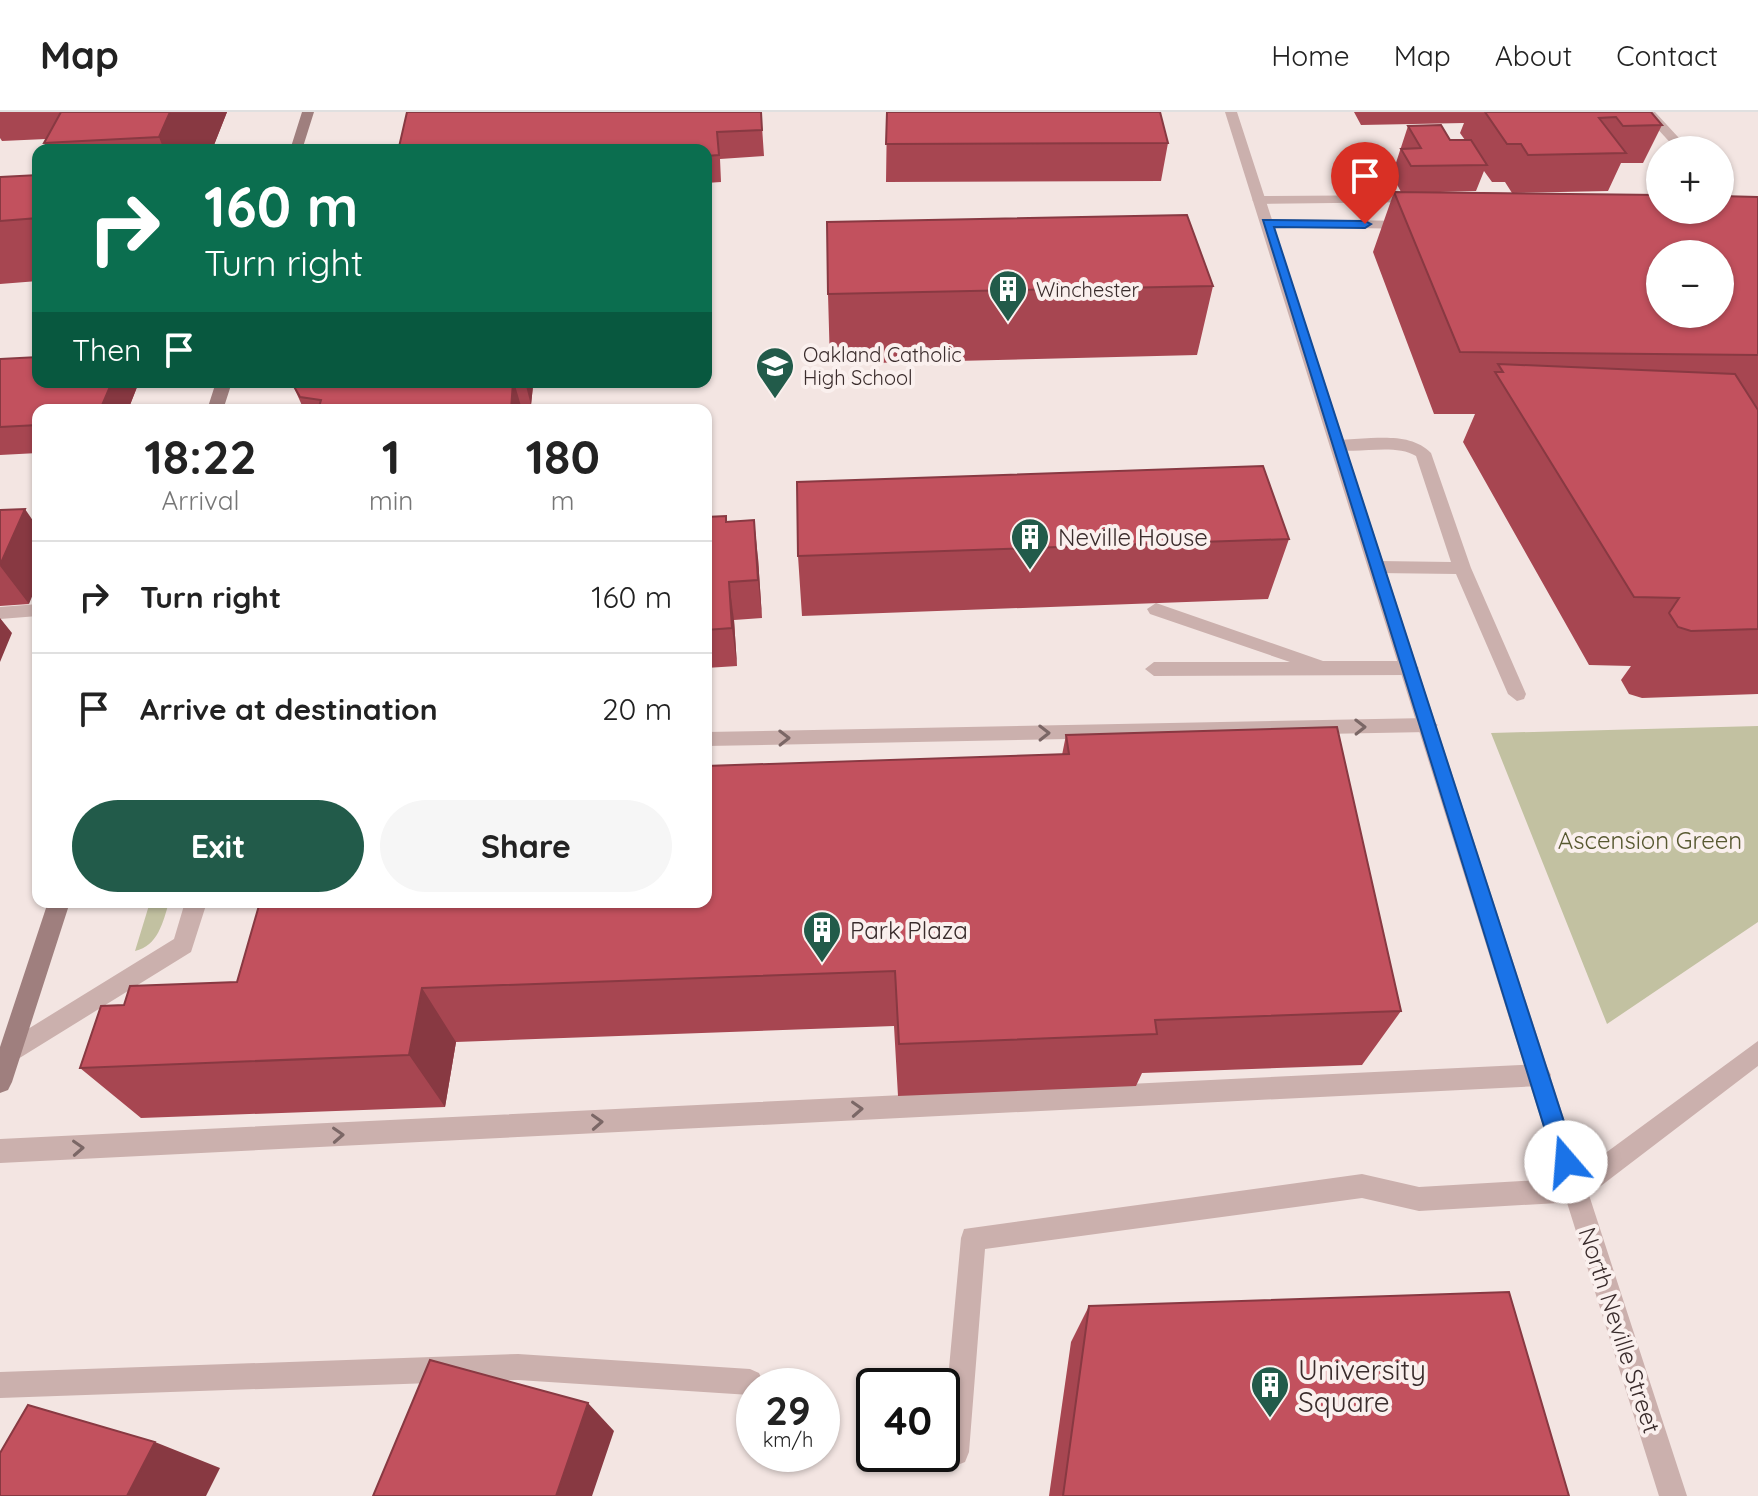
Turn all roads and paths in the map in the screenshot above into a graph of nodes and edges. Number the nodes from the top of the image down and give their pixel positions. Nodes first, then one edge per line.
1 (308, 112) edge
2 (1231, 112) edge
3 (1648, 112) edge
4 (1671, 136) edge
5 (298, 144) edge
6 (1423, 199) edge
7 (1259, 200) junction
8 (1267, 223) junction
9 (1425, 225) edge
10 (1338, 445) junction
11 (1378, 567) junction
12 (1462, 568) junction
13 (1156, 609) dead end
14 (32, 610) edge
15 (0, 613) edge
16 (1330, 668) junction
17 (1410, 668) junction
18 (1154, 669) dead end
19 (1517, 694) dead end
20 (1428, 725) junction
21 (712, 739) edge
22 (57, 908) edge
23 (194, 908) edge
24 (10, 1052) junction
25 (1758, 1052) edge
26 (1539, 1075) junction
27 (0, 1082) edge
28 (0, 1151) edge
29 (1576, 1190) junction
30 (736, 1381) edge
31 (0, 1385) edge
32 (960, 1393) edge
33 (1673, 1496) edge

1 - 5 main road
2 - 7 street, North Neville Street
3 - 4 street
6 - 7 street
7 - 8 street, North Neville Street
8 - 9 street
8 - 10 street, North Neville Street
10 - 11 street, North Neville Street
10 - 12 street
11 - 12 street
11 - 17 street, North Neville Street
12 - 19 street
13 - 16 street
14 - 15 street
16 - 17 street
16 - 18 street
17 - 20 street, North Neville Street
21 -> 20 street
20 - 26 street, North Neville Street
22 - 24 main road
23 - 24 street
24 - 27 main road
25 - 29 street
28 -> 26 street
26 - 29 street, North Neville Street
29 - 32 street
29 - 33 street, North Neville Street
30 - 31 street

